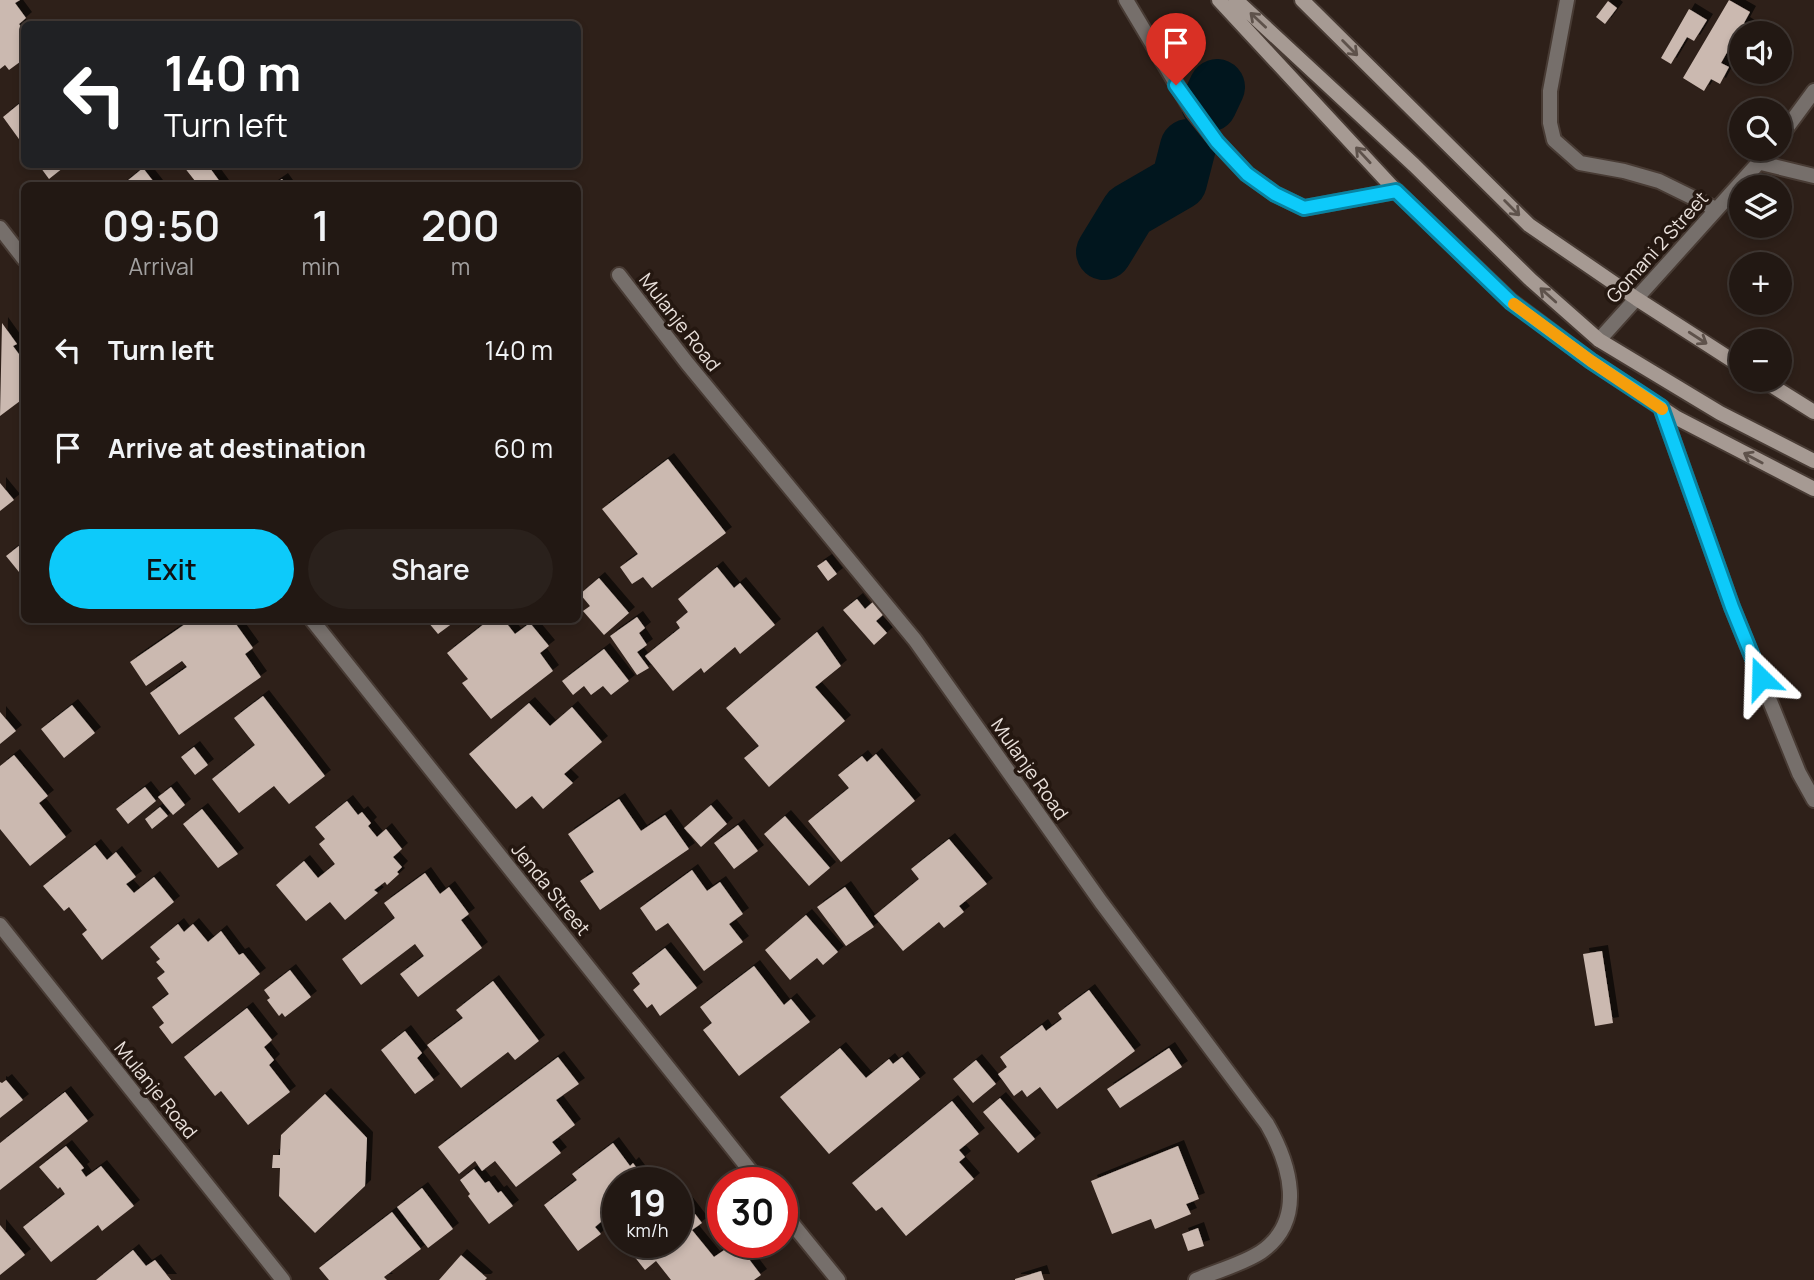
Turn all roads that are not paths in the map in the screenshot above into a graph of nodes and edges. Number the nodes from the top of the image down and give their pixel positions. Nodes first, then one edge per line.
1 (1126, 0) edge
2 (1219, 0) edge
3 (1236, 0) edge
4 (1302, 0) edge
5 (1567, 0) edge
6 (1814, 91) edge
7 (1792, 121) edge
8 (1761, 163) joint
9 (1814, 176) edge
10 (1396, 191) junction
11 (1716, 209) junction
12 (0, 228) edge
13 (21, 254) edge
14 (619, 275) dead end
15 (1637, 299) junction
16 (1599, 340) junction
17 (1729, 358) edge
18 (1782, 392) edge
19 (1661, 407) junction
20 (1814, 412) edge
21 (1814, 461) edge
22 (1814, 489) edge
23 (314, 623) edge
24 (1814, 800) edge
25 (0, 925) edge
26 (747, 1167) edge
27 (798, 1230) edge
28 (283, 1280) edge
29 (838, 1280) edge
30 (1196, 1280) edge

1 - 10 street
10 -> 2 main road
16 -> 3 main road
4 -> 15 main road
5 - 11 street
6 - 7 street
8 - 9 street
8 - 11 street, Gomani 2 Street
10 - 19 main road
11 - 15 street, Gomani 2 Street
12 - 13 street
14 - 30 street, Mulanje Road
15 - 16 street, Gomani 2 Street
15 -> 17 main road
16 - 21 main road
18 - 20 main road
22 -> 19 main road
19 - 24 street
23 - 26 street, Jenda Street
25 - 28 street, Mulanje Road
27 - 29 street

